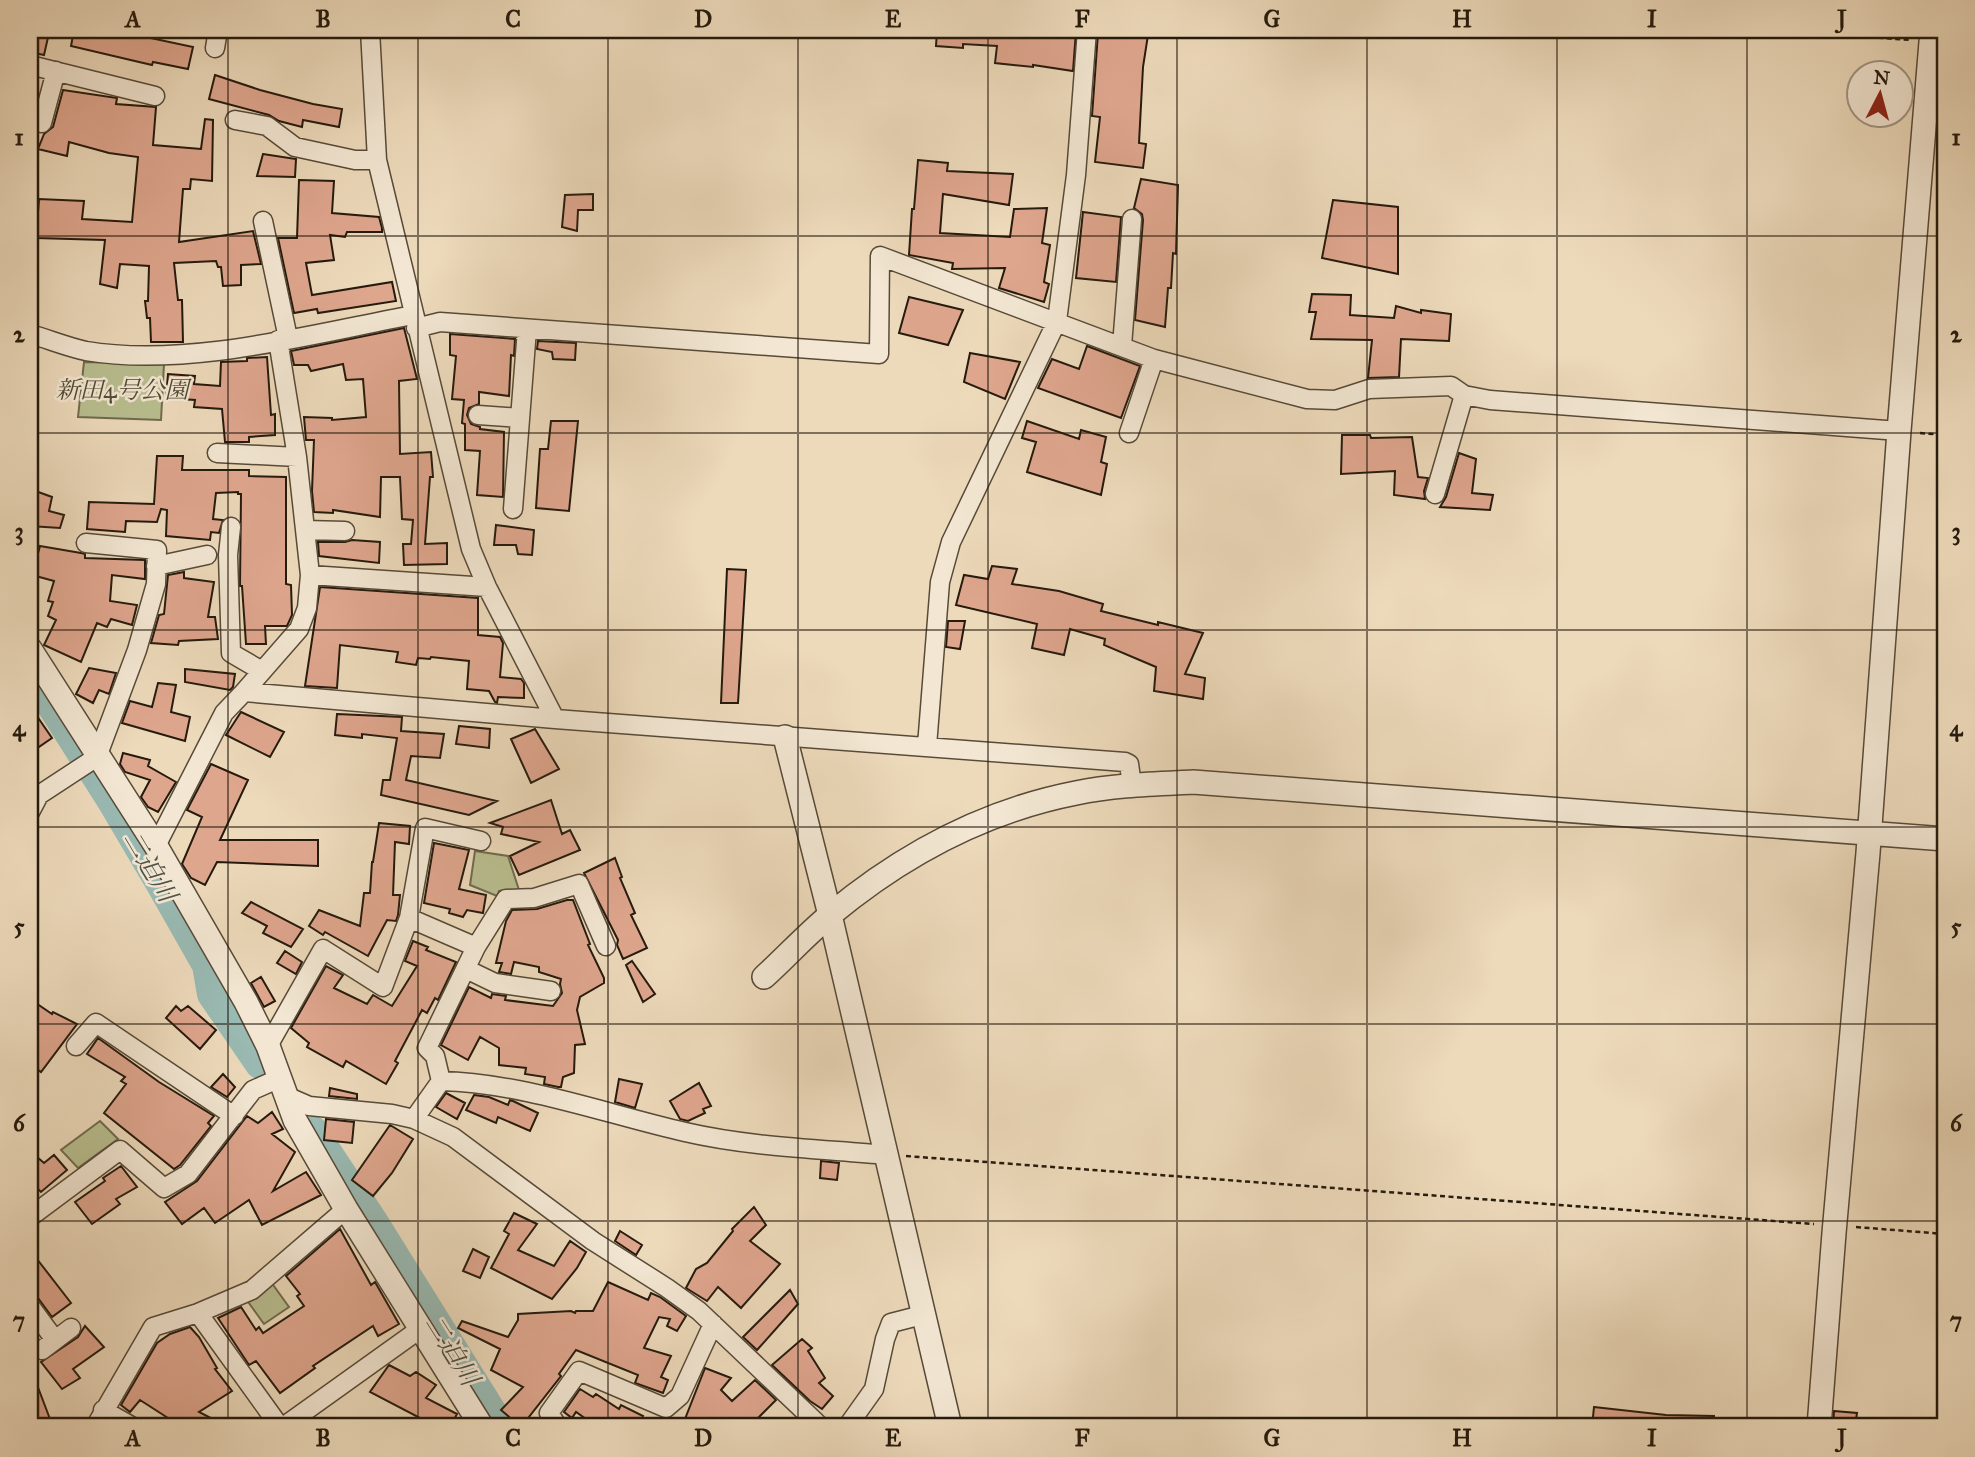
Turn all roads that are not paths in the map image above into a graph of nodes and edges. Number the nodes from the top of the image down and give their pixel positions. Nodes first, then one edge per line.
1 (218, 30) edge
2 (370, 30) edge
3 (1087, 30) edge
4 (1932, 36) edge
5 (215, 48) dead end
6 (30, 65) edge
7 (55, 71) junction
8 (155, 96) dead end
9 (235, 120) dead end
10 (42, 123) dead end
11 (377, 160) junction
12 (1132, 219) dead end
13 (263, 221) dead end
14 (1056, 321) junction
15 (415, 322) junction
16 (527, 329) junction
17 (30, 334) edge
18 (283, 339) junction
19 (1122, 346) junction
20 (1154, 359) junction
21 (1464, 395) junction
22 (478, 415) dead end
23 (520, 418) junction
24 (1899, 431) junction
25 (1129, 433) dead end
26 (217, 453) dead end
27 (297, 457) junction
28 (1435, 494) dead end
29 (513, 509) dead end
30 (231, 527) dead end
31 (305, 530) junction
32 (345, 531) dead end
33 (86, 543) dead end
34 (207, 555) dead end
35 (156, 566) junction
36 (310, 575) junction
37 (487, 587) junction
38 (32, 655) edge
39 (262, 671) junction
40 (244, 692) junction
41 (555, 719) junction
42 (785, 737) junction
43 (927, 746) junction
44 (90, 762) junction
45 (1132, 785) junction
46 (30, 812) edge
47 (1870, 834) junction
48 (1945, 839) edge
49 (481, 841) dead end
50 (156, 846) junction
51 (830, 915) junction
52 (410, 918) junction
53 (606, 946) dead end
54 (476, 947) junction
55 (466, 969) junction
56 (764, 977) dead end
57 (551, 991) dead end
58 (76, 1046) dead end
59 (268, 1046) junction
60 (441, 1081) junction
61 (283, 1087) junction
62 (234, 1116) junction
63 (414, 1119) junction
64 (886, 1155) junction
65 (346, 1209) junction
66 (30, 1215) edge
67 (30, 1306) edge
68 (198, 1313) junction
69 (922, 1315) junction
70 (713, 1324) junction
71 (71, 1328) dead end
72 (420, 1329) junction
73 (103, 1410) junction
74 (95, 1427) edge
75 (133, 1427) edge
76 (282, 1427) edge
77 (482, 1427) edge
78 (558, 1427) edge
79 (821, 1427) edge
80 (847, 1427) edge
81 (950, 1427) edge
82 (1819, 1427) edge

1 - 5 street
2 - 11 street
3 - 14 street
4 - 24 street
6 - 7 street
7 - 8 street
7 - 10 street
9 - 11 street
11 - 15 street
12 - 19 street
13 - 18 street
14 - 16 street
14 - 19 street
14 - 43 street
15 - 16 street
15 - 18 street
15 - 37 street
16 - 23 street
17 - 18 street
18 - 27 street
19 - 20 street
20 - 21 street
20 - 25 street
21 - 24 street
21 - 28 street
22 - 23 street
23 - 29 street
24 - 47 street
26 - 27 street
27 - 31 street
30 - 39 street
31 - 32 street
31 - 36 street
33 - 35 street
34 - 35 street
35 - 44 street
36 - 37 street
36 - 39 street
37 - 41 street
38 - 44 street
39 - 40 street
40 - 41 street
40 - 50 street
41 - 42 street
42 - 43 street
42 - 51 street
43 - 45 street
44 - 46 street
44 - 50 street
45 - 47 street
45 - 51 street
47 - 48 street
47 - 82 street
49 - 52 street
50 - 59 street
51 - 56 street
51 - 64 street
52 - 54 street
52 - 59 street
53 - 54 street
54 - 55 street
55 - 57 street
55 - 60 street
58 - 62 street
59 - 61 street
60 - 63 street
60 - 64 street
61 - 62 street
61 - 63 street
61 - 65 street
62 - 66 street
63 - 70 street
64 - 69 street
65 - 68 street
65 - 72 street
67 - 71 street
68 - 73 street
68 - 76 street
69 - 80 street
69 - 81 street
70 - 78 street
70 - 79 street
72 - 76 street
72 - 77 street
73 - 74 street
73 - 75 street

